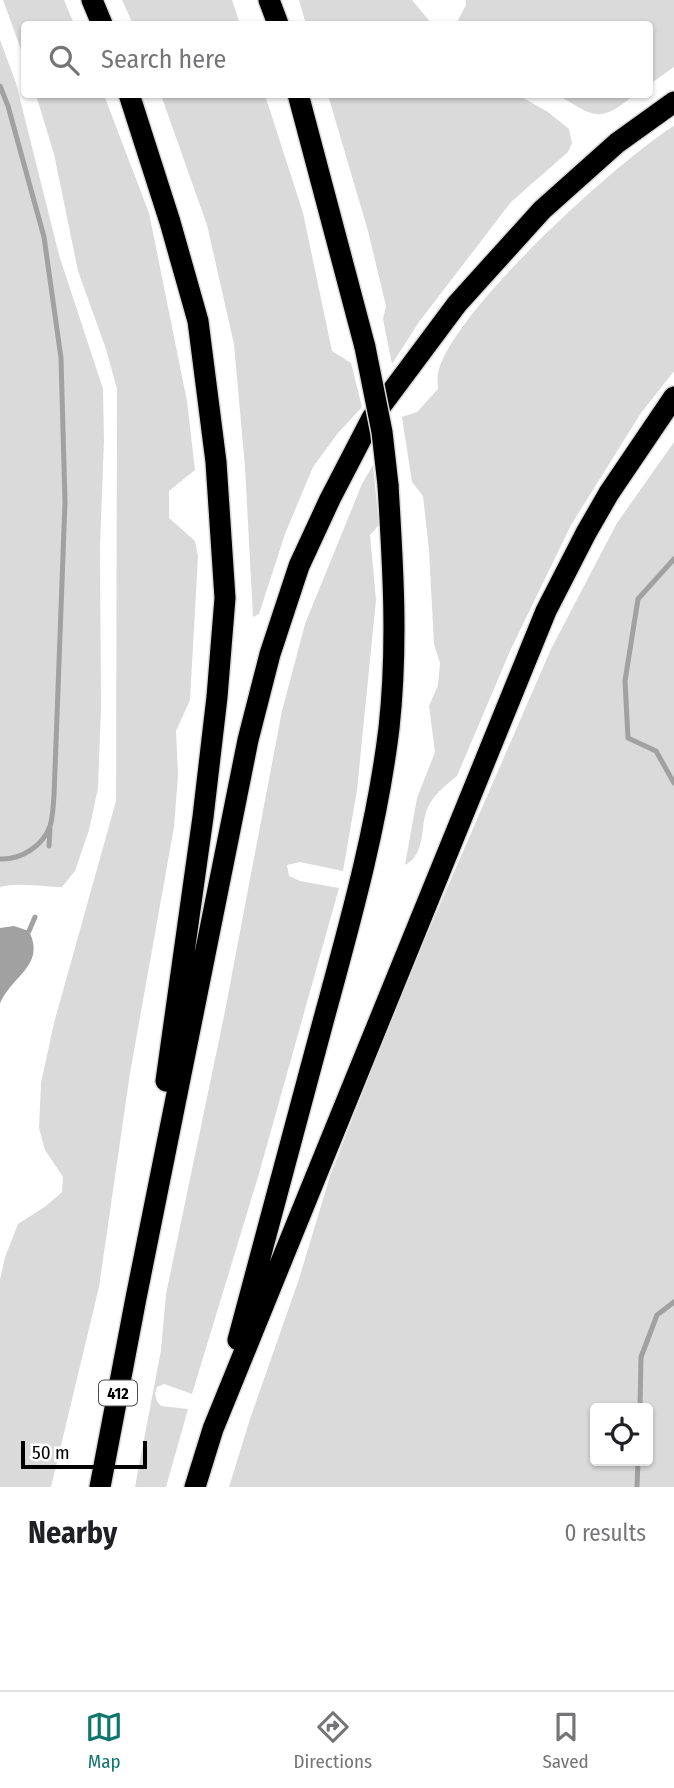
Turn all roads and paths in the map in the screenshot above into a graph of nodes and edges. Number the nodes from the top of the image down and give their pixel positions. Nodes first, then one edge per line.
1 (92, 0) edge
2 (269, 0) edge
3 (101, 21) edge
4 (277, 21) edge
5 (130, 98) edge
6 (299, 98) edge
7 (674, 102) edge
8 (674, 397) edge
9 (136, 1298) junction
10 (214, 1429) junction
11 (100, 1487) edge
12 (195, 1487) edge

1 - 3 highway
2 - 4 highway
5 - 9 highway
6 - 10 highway, bridge
7 - 9 highway
8 - 10 highway
9 - 11 highway, 412
10 - 12 highway

